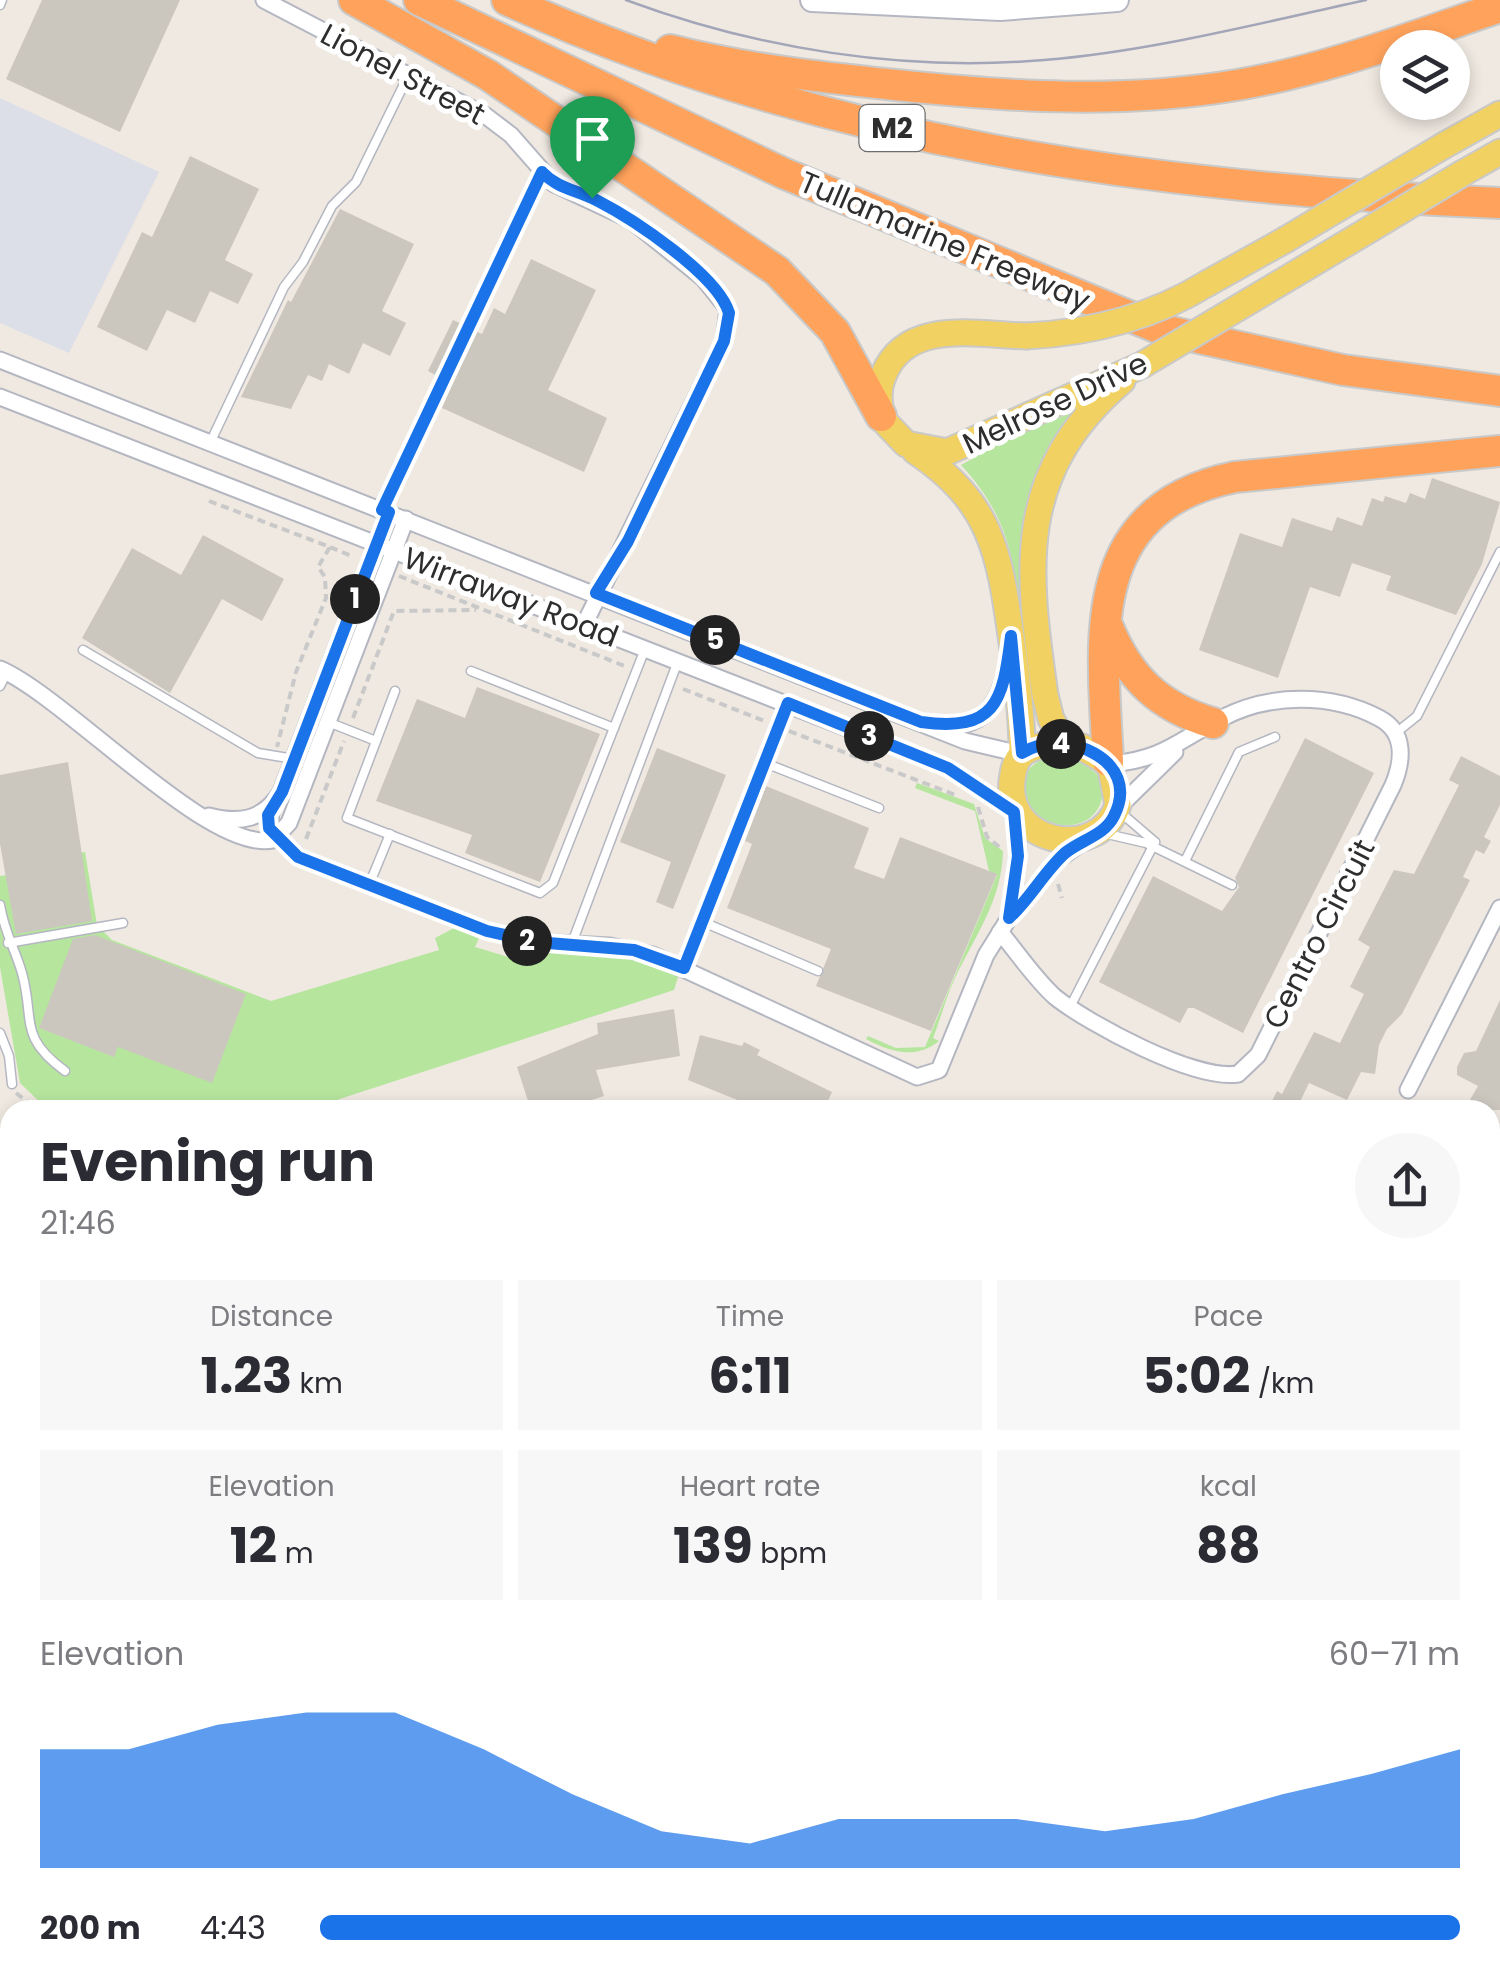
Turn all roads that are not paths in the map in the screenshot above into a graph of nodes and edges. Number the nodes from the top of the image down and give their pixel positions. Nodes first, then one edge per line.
1 (264, 0) edge
2 (354, 0) edge
3 (419, 0) edge
4 (507, 0) edge
5 (531, 0) edge
6 (812, 0) edge
7 (1117, 0) edge
8 (882, 2) edge
9 (1500, 7) edge
10 (408, 76) junction
11 (1500, 114) edge
12 (1500, 152) edge
13 (542, 172) junction
14 (1500, 202) edge
15 (0, 360) edge
16 (1142, 365) junction
17 (28, 372) junction
18 (1500, 391) edge
19 (8, 400) edge
20 (890, 428) junction
21 (210, 443) junction
22 (1500, 451) edge
23 (386, 511) junction
24 (406, 519) junction
25 (376, 544) junction
26 (394, 551) junction
27 (1500, 552) edge
28 (596, 593) junction
29 (1103, 615) junction
30 (584, 625) junction
31 (1011, 636) junction
32 (645, 649) junction
33 (83, 650) dead end
34 (678, 661) junction
35 (789, 669) junction
36 (470, 671) dead end
37 (2, 676) edge
38 (395, 691) dead end
39 (782, 701) junction
40 (328, 722) junction
41 (921, 722) junction
42 (1213, 723) junction
43 (614, 728) junction
44 (1396, 732) junction
45 (1275, 737) dead end
46 (376, 741) junction
47 (1185, 742) junction
48 (1066, 745) junction
49 (1021, 754) junction
50 (294, 759) junction
51 (765, 762) junction
52 (1109, 763) junction
53 (312, 764) junction
54 (272, 805) junction
55 (192, 808) junction
56 (879, 808) dead end
57 (1117, 809) junction
58 (1015, 814) junction
59 (390, 834) junction
60 (1095, 834) junction
61 (276, 838) junction
62 (1154, 844) junction
63 (1185, 861) junction
64 (370, 885) junction
65 (1232, 886) dead end
66 (0, 905) edge
67 (1500, 908) edge
68 (123, 922) dead end
69 (702, 922) junction
70 (1004, 925) junction
71 (8, 943) junction
72 (572, 943) junction
73 (684, 968) junction
74 (818, 971) dead end
75 (1069, 1007) junction
76 (0, 1033) edge
77 (65, 1071) dead end
78 (12, 1084) road end
79 (1408, 1090) dead end

1 - 10 street, Lionel Street
2 - 20 highway
3 - 18 highway, Tullamarine Freeway
4 - 14 highway, M2
5 - 9 highway
6 - 8 main road
7 - 8 main road
10 - 13 street, Lionel Street
10 - 21 lane
11 - 20 main road, Melrose Drive, bridge
12 - 16 main road, Melrose Drive, bridge
13 - 23 lane
13 - 28 street, Lionel Street
15 - 17 street, Wirraway Road
16 - 20 main road, Melrose Drive
16 - 48 main road
17 - 19 street
17 - 21 street, Wirraway Road
19 - 25 street, Wirraway Road
20 - 31 main road
21 - 23 street, Wirraway Road
22 - 29 highway
23 - 24 street, Wirraway Road
23 - 25 street
24 - 26 street
24 - 28 street, Wirraway Road
25 - 26 street, Wirraway Road
25 - 50 street
26 - 30 street, Wirraway Road
26 - 40 street
27 - 44 lane
28 - 30 street, Lionel Street
28 - 35 street, Wirraway Road
29 - 42 highway
29 - 52 highway
30 - 32 street, Wirraway Road
31 - 41 street, Wirraway Road
31 - 49 main road
32 - 34 street, Wirraway Road
32 - 43 lane
33 - 50 lane
34 - 39 street, Wirraway Road
34 - 72 lane
35 - 39 street
35 - 41 street, Wirraway Road
36 - 43 lane
37 - 55 street
38 - 46 lane
39 - 51 lane
39 - 58 street, Wirraway Road
40 - 46 lane
40 - 53 street
41 - 49 street, Wirraway Road
42 - 44 street
42 - 47 street
43 - 59 lane
44 - 75 street, Centro Circuit
45 - 63 lane
46 - 59 lane
47 - 52 street
47 - 57 street
48 - 49 main road
48 - 52 main road
49 - 58 main road
50 - 53 street
50 - 54 street
51 - 56 lane
51 - 69 lane
52 - 57 main road
53 - 61 street
54 - 55 street
54 - 61 street
55 - 61 street
57 - 60 main road
57 - 62 lane
58 - 60 main road
58 - 70 street
59 - 64 lane
60 - 62 lane
60 - 70 street
61 - 64 street
62 - 63 lane
62 - 75 lane
63 - 65 lane
64 - 72 street
66 - 71 lane
67 - 79 street
68 - 71 lane
69 - 73 lane
69 - 74 lane
70 - 73 street
70 - 75 street, Centro Circuit
71 - 77 lane
72 - 73 street
76 - 78 lane

